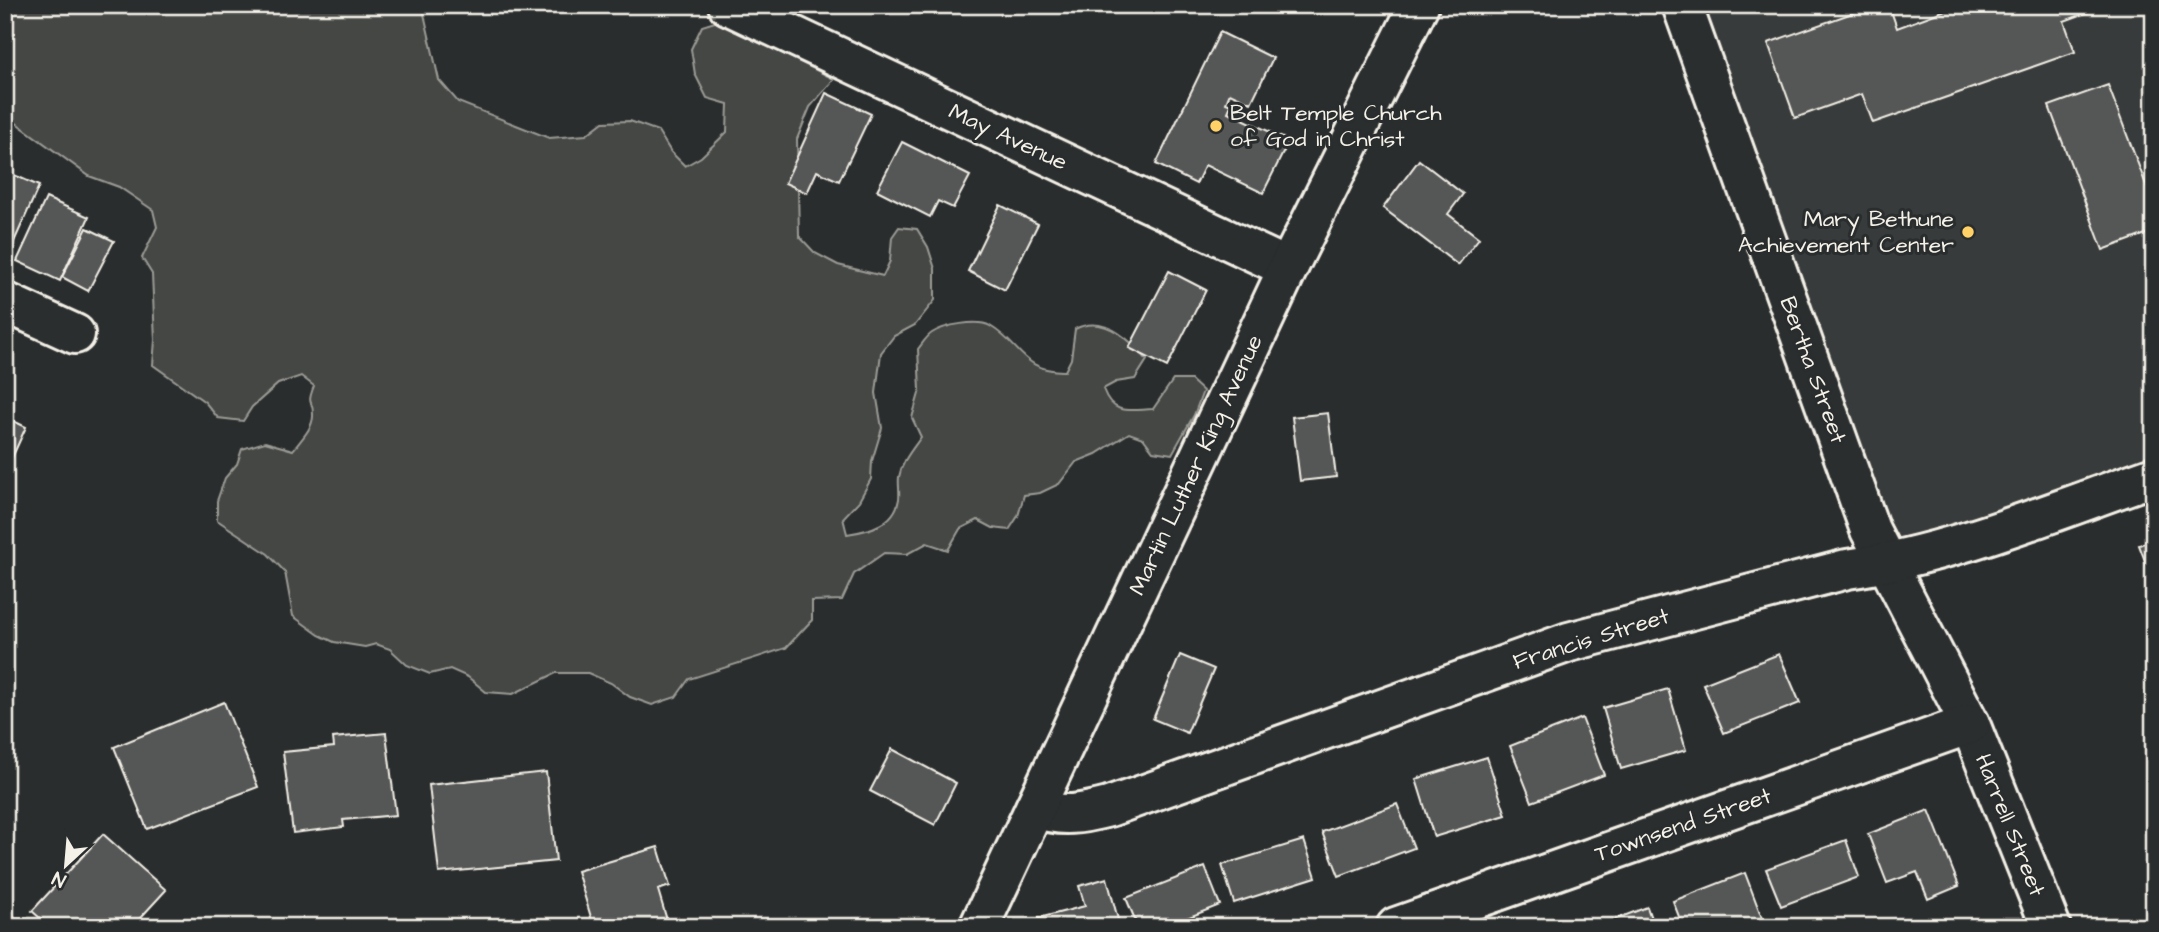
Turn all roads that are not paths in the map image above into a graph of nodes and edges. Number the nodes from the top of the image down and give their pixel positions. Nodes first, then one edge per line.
1 (728, 5) edge
2 (1419, 5) edge
3 (1682, 5) edge
4 (1288, 268) junction
5 (5, 302) edge
6 (75, 334) dead end
7 (2154, 476) edge
8 (1888, 563) junction
9 (1970, 724) junction
10 (1035, 808) junction
11 (979, 927) edge
12 (1396, 927) edge
13 (2051, 927) edge

1 - 4 street, May Avenue
2 - 4 street, Martin Luther King Avenue
3 - 8 street, Bertha Street
4 - 10 street, Martin Luther King Avenue
5 - 6 street
7 - 8 street, Francis Street
8 - 9 street, Bertha Street
8 - 10 street, Francis Street
9 - 12 street, Townsend Street
9 - 13 street, Harrell Street
10 - 11 street, Martin Luther King Avenue

